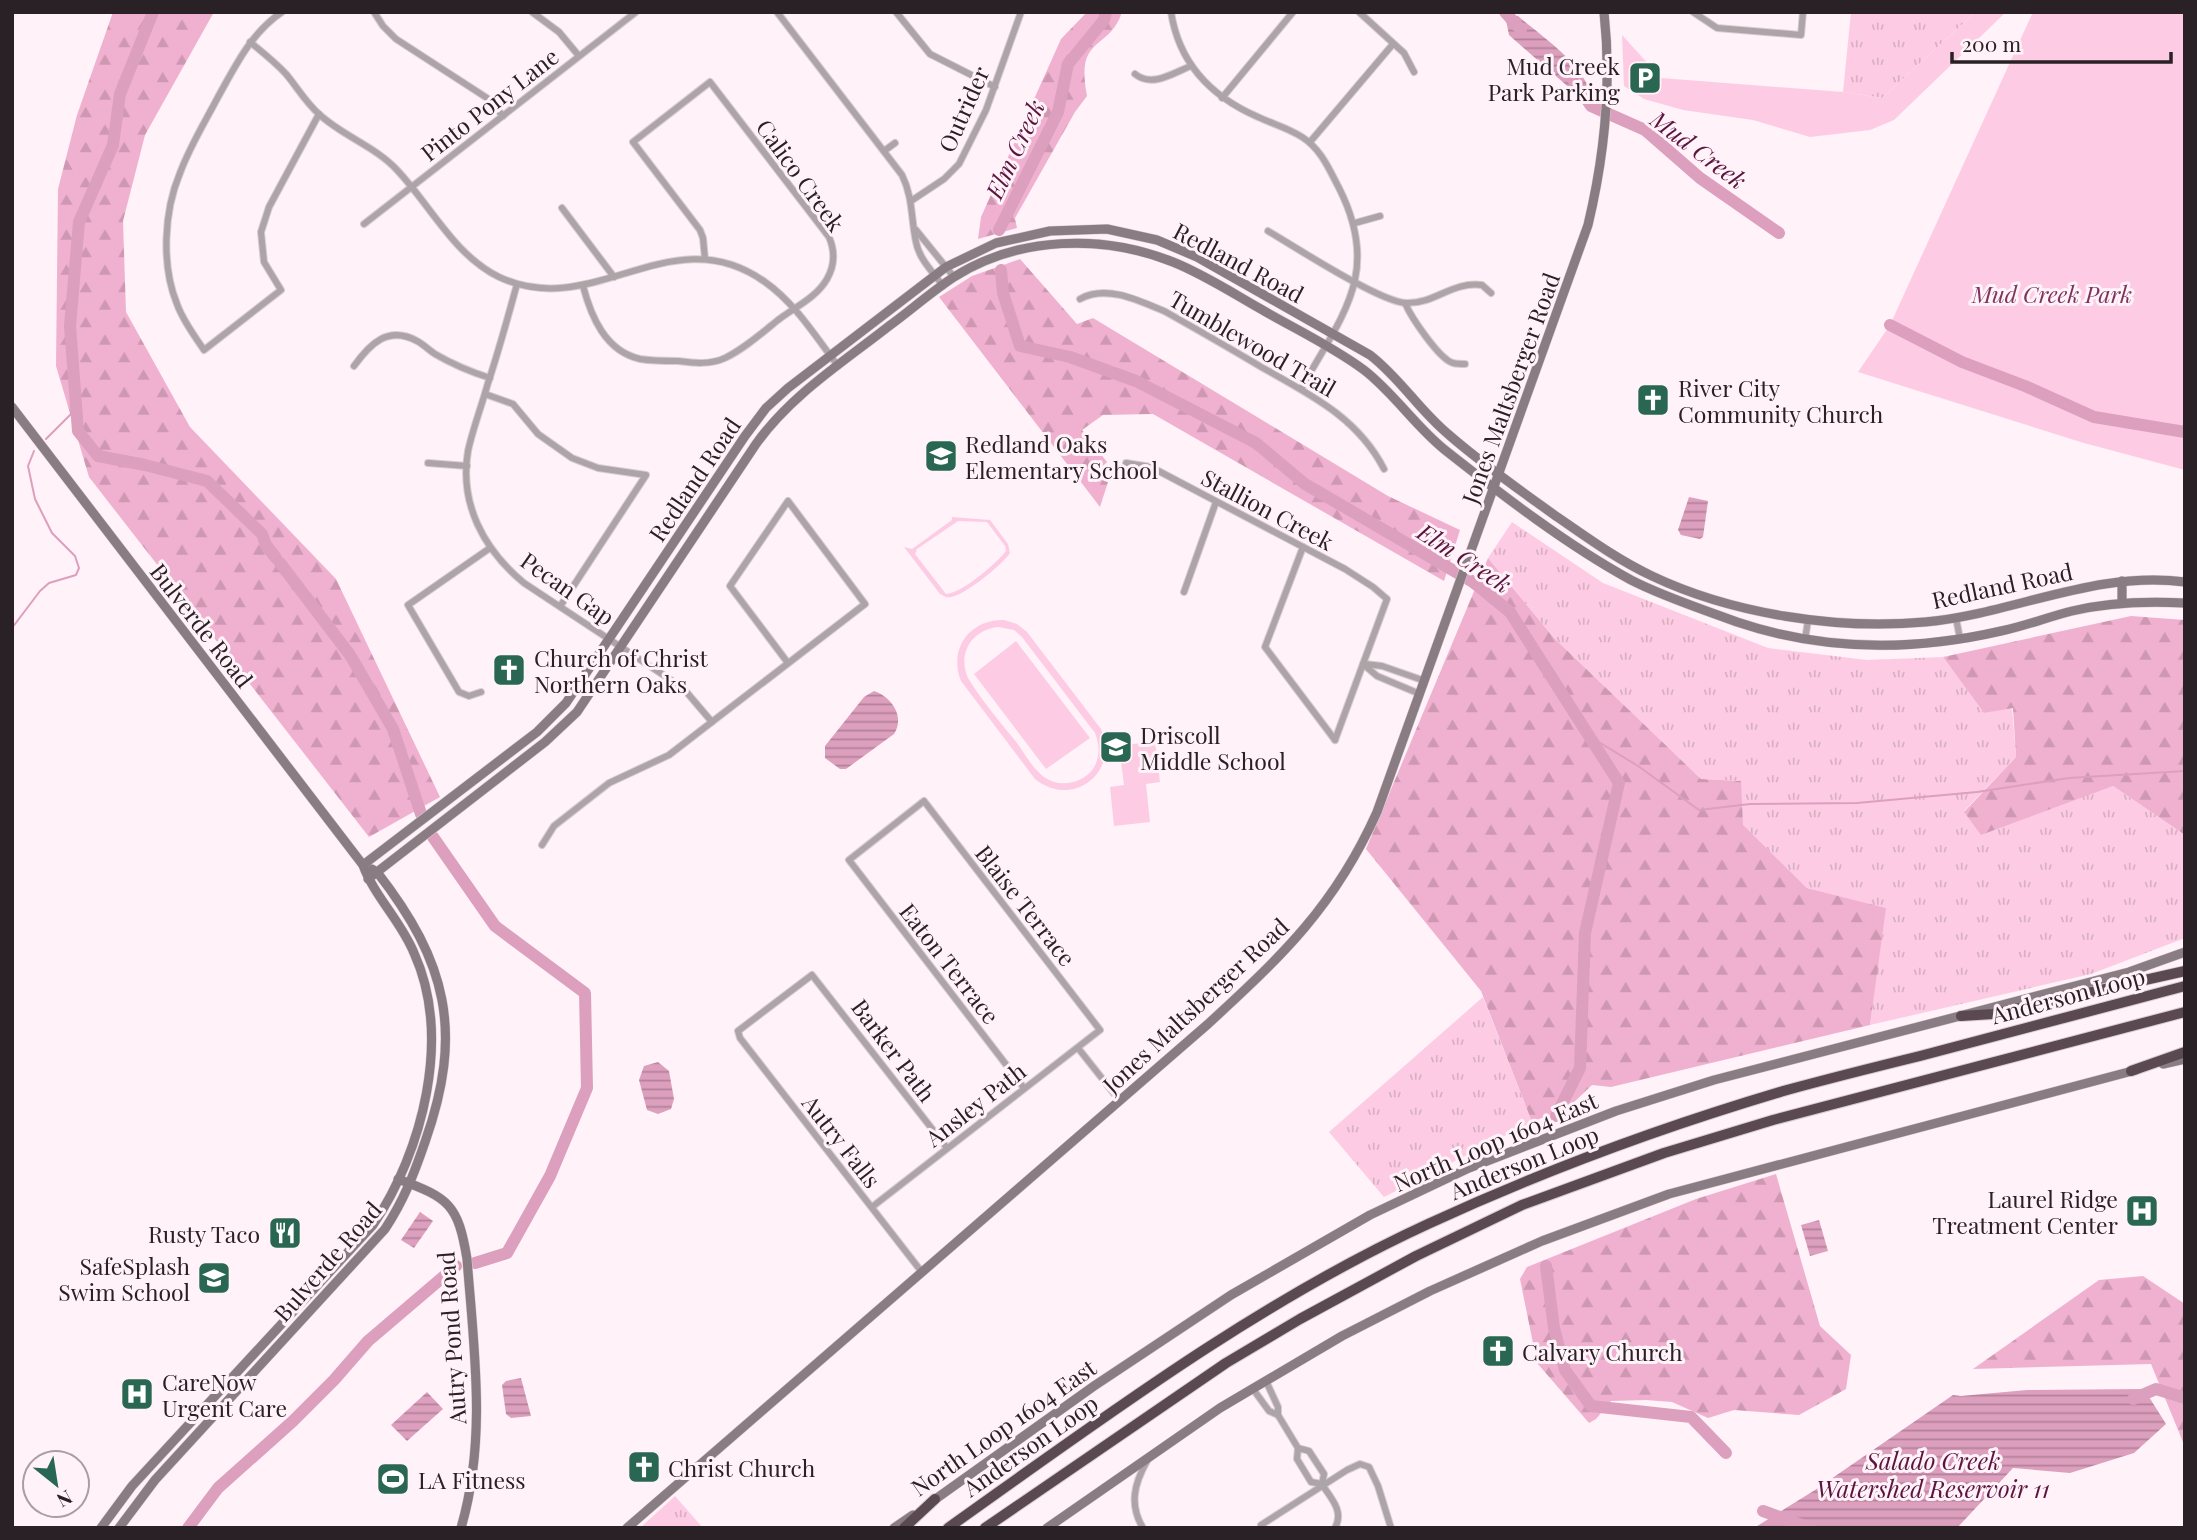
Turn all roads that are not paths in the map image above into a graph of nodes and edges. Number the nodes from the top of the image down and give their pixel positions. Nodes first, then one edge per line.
1 (282, 12) edge
2 (374, 12) edge
3 (532, 12) edge
4 (636, 12) edge
5 (777, 12) edge
6 (896, 12) edge
7 (1021, 12) edge
8 (1171, 12) edge
9 (1293, 12) edge
10 (1359, 12) edge
11 (1604, 12) edge
12 (1802, 12) edge
13 (1698, 14) edge
14 (250, 42) junction
15 (1393, 44) junction
16 (579, 56) junction
17 (1191, 66) junction
18 (1414, 72) dead end
19 (1135, 74) dead end
20 (995, 87) junction
21 (1222, 98) junction
22 (319, 114) junction
23 (503, 116) junction
24 (1310, 142) junction
25 (895, 144) dead end
26 (884, 151) junction
27 (412, 187) junction
28 (911, 201) junction
29 (562, 208) dead end
30 (1380, 216) dead end
31 (1355, 223) junction
32 (364, 224) dead end
33 (1107, 229) junction
34 (916, 230) junction
35 (1268, 232) dead end
36 (1106, 244) junction
37 (1177, 248) junction
38 (705, 259) junction
39 (1171, 261) junction
40 (946, 267) junction
41 (935, 275) junction
42 (614, 277) junction
43 (954, 277) junction
44 (1355, 281) junction
45 (517, 285) junction
46 (583, 286) junction
47 (943, 286) junction
48 (1491, 293) dead end
49 (1080, 299) dead end
50 (1405, 303) junction
51 (795, 309) junction
52 (1332, 334) junction
53 (1325, 346) junction
54 (830, 355) junction
55 (1370, 355) junction
56 (1465, 364) dead end
57 (354, 366) dead end
58 (838, 366) junction
59 (1362, 368) junction
60 (490, 378) junction
61 (1301, 389) junction
62 (485, 394) junction
63 (779, 396) junction
64 (788, 405) junction
65 (12, 407) edge
66 (428, 463) dead end
67 (1126, 463) dead end
68 (467, 466) junction
69 (1384, 469) dead end
70 (1499, 475) junction
71 (1494, 488) junction
72 (1216, 502) junction
73 (1303, 547) junction
74 (490, 548) junction
75 (2122, 581) junction
76 (2185, 582) edge
77 (1184, 592) dead end
78 (2122, 603) junction
79 (2185, 603) edge
80 (561, 605) junction
81 (1956, 618) junction
82 (1808, 620) junction
83 (611, 639) junction
84 (1960, 639) junction
85 (1805, 640) junction
86 (622, 646) junction
87 (788, 663) junction
88 (1363, 664) junction
89 (1425, 681) junction
90 (481, 692) dead end
91 (1420, 694) junction
92 (712, 722) junction
93 (542, 845) dead end
94 (849, 860) joint
95 (363, 865) junction
96 (377, 872) junction
97 (368, 879) junction
98 (2185, 952) edge
99 (2185, 971) edge
100 (812, 975) joint
101 (2185, 986) edge
102 (2185, 1012) edge
103 (1961, 1016) junction
104 (1100, 1030) joint
105 (1078, 1048) junction
106 (2185, 1052) edge
107 (2185, 1059) edge
108 (2131, 1071) junction
109 (1024, 1088) junction
110 (1120, 1101) junction
111 (947, 1148) junction
112 (398, 1180) junction
113 (411, 1184) junction
114 (872, 1207) junction
115 (921, 1271) junction
116 (258, 1349) junction
117 (268, 1358) junction
118 (1266, 1381) junction
119 (1253, 1389) junction
120 (1278, 1415) junction
121 (1298, 1448) junction
122 (1150, 1456) junction
123 (1320, 1468) junction
124 (1307, 1476) junction
125 (1322, 1485) junction
126 (935, 1499) junction
127 (1261, 1525) dead end
128 (101, 1528) edge
129 (119, 1528) edge
130 (461, 1528) edge
131 (627, 1528) edge
132 (894, 1528) edge
133 (904, 1528) edge
134 (948, 1528) edge
135 (985, 1528) edge
136 (1047, 1528) edge
137 (1143, 1528) edge
138 (1335, 1528) edge
139 (1391, 1528) edge

1 - 14 street
2 - 23 street
3 - 16 street
4 - 16 street, Pinto Pony Lane
5 - 26 street
6 - 20 street
7 - 20 street, Outrider
8 - 17 street
9 - 21 street
10 - 15 street
11 - 70 main road, Jones Maltsberger Road
12 - 13 street
14 - 22 street
14 - 22 street
15 - 18 street
15 - 24 street
16 - 23 street, Pinto Pony Lane
17 - 19 street
17 - 21 street
20 - 28 street, Outrider
21 - 24 street
22 - 27 street
23 - 27 street, Pinto Pony Lane
24 - 31 street
25 - 26 street
26 - 28 street
27 - 32 street, Pinto Pony Lane
27 - 45 street
28 - 34 street
29 - 42 street
30 - 31 street
31 - 44 street
33 - 36 street
33 - 37 main road, Redland Road
33 - 40 main road, Redland Road
34 - 40 street
34 - 41 street
35 - 44 street
36 - 39 main road, Redland Road
36 - 43 main road, Redland Road
37 - 39 street
37 - 52 main road, Redland Road
38 - 42 street
38 - 51 street
38 - 51 street, Calico Creek
39 - 53 main road, Redland Road
40 - 41 main road, Redland Road
40 - 43 street
41 - 47 street
41 - 54 main road, Redland Road
42 - 46 street
43 - 47 main road, Redland Road
44 - 50 street
44 - 52 street
45 - 46 street
45 - 60 street, Pecan Gap
46 - 51 street, Calico Creek
47 - 58 main road, Redland Road
48 - 50 street
49 - 61 street, Tumblewood Trail
50 - 56 street
51 - 54 street
52 - 53 street
52 - 55 main road, Redland Road
53 - 59 main road, Redland Road
53 - 61 street
54 - 58 street
54 - 63 main road, Redland Road
55 - 59 street
55 - 70 main road, Redland Road
57 - 60 street
58 - 64 main road, Redland Road
59 - 71 main road, Redland Road
60 - 62 street, Pecan Gap
61 - 69 street, Tumblewood Trail
62 - 68 street, Pecan Gap
62 - 80 street
63 - 64 street
63 - 83 main road, Redland Road
64 - 86 main road, Redland Road
65 - 95 main road, Bulverde Road
66 - 68 street
67 - 72 street, Stallion Creek
68 - 74 street, Pecan Gap
70 - 71 main road, Jones Maltsberger Road
70 - 82 main road, Redland Road
71 - 85 main road, Redland Road
71 - 89 main road, Jones Maltsberger Road
72 - 73 street, Stallion Creek
72 - 77 street
73 - 88 street, Stallion Creek
73 - 88 street
74 - 80 street, Pecan Gap
74 - 90 street
75 - 76 main road, Redland Road
75 - 78 main road
75 - 81 main road, Redland Road
78 - 79 main road, Redland Road
78 - 84 main road, Redland Road
80 - 83 street, Pecan Gap
81 - 82 main road, Redland Road
81 - 84 street
82 - 85 street
83 - 86 street, Pecan Gap
83 - 95 main road, Redland Road
84 - 85 main road, Redland Road
86 - 92 street, Pecan Gap
86 - 96 main road, Redland Road
87 - 87 street
87 - 92 street
88 - 89 street
88 - 91 street
89 - 91 main road, Jones Maltsberger Road
91 - 110 main road, Jones Maltsberger Road
92 - 93 street
94 - 104 street, Blaise Terrace
94 - 109 street, Eaton Terrace
95 - 96 main road, Bulverde Road
95 - 97 main road, Bulverde Road
96 - 97 main road, Redland Road
96 - 113 main road, Bulverde Road
97 - 112 main road, Bulverde Road
98 - 103 main road, North Loop 1604 East
99 - 103 highway
100 - 111 street, Barker Path
100 - 114 street, Autry Falls
101 - 134 highway, Anderson Loop
102 - 135 highway, Anderson Loop
103 - 126 main road, North Loop 1604 East
104 - 105 street, Ansley Path
105 - 109 street, Ansley Path
105 - 110 street
106 - 108 highway
107 - 108 main road
108 - 118 main road
109 - 111 street, Ansley Path
110 - 115 main road, Jones Maltsberger Road
111 - 114 street, Ansley Path
112 - 113 main road, Autry Pond Road
112 - 116 main road, Bulverde Road
113 - 117 main road, Bulverde Road
113 - 130 main road, Autry Pond Road
114 - 115 street, Autry Falls
115 - 131 main road, Jones Maltsberger Road
116 - 117 main road
116 - 128 main road, Bulverde Road
117 - 129 main road, Bulverde Road
118 - 119 main road
118 - 120 street
119 - 120 street
119 - 122 main road
120 - 121 street
121 - 123 street
121 - 124 street
122 - 136 main road
122 - 137 street
123 - 124 street
123 - 125 street
124 - 125 street
125 - 127 street
125 - 138 street
125 - 139 street
126 - 132 main road, North Loop 1604 East
126 - 133 highway

